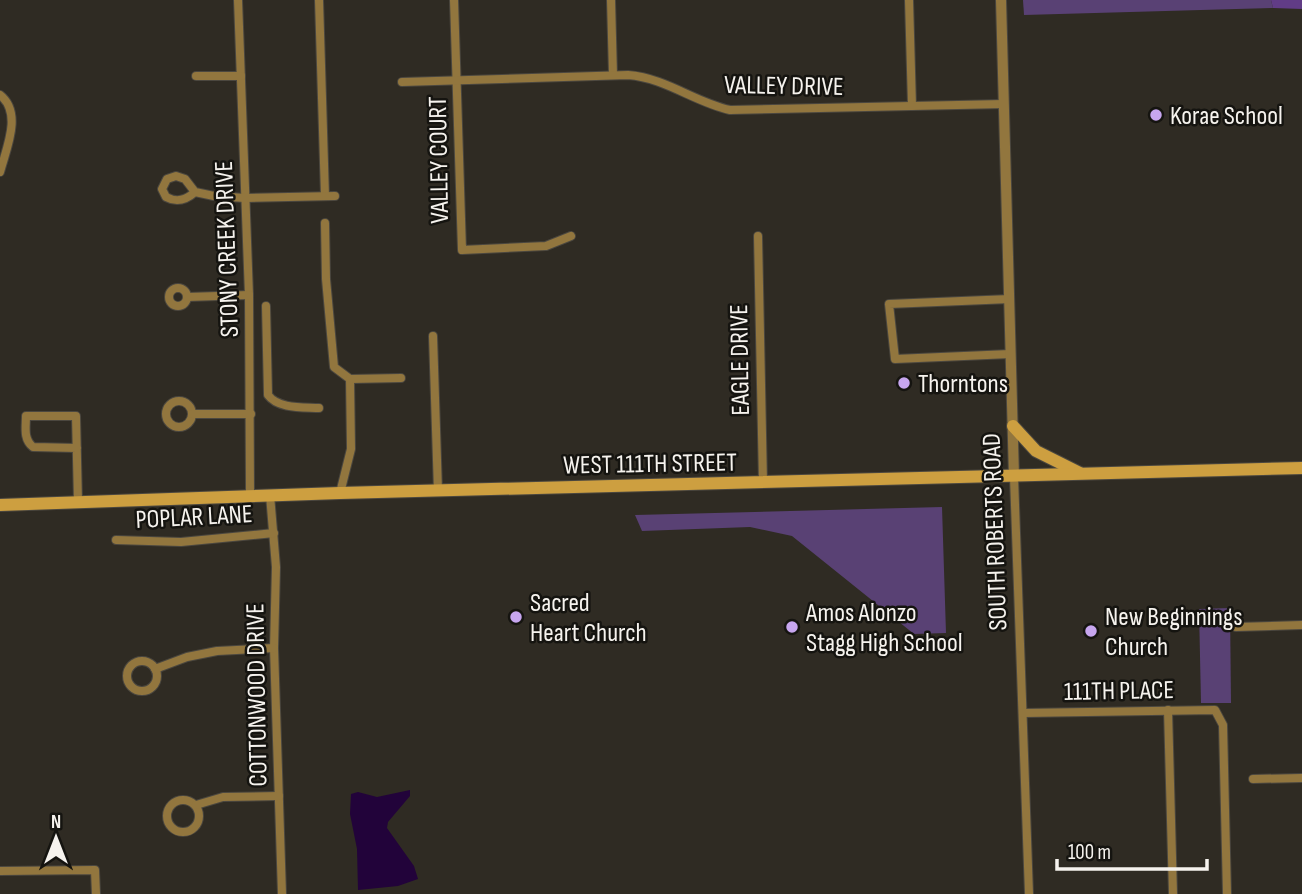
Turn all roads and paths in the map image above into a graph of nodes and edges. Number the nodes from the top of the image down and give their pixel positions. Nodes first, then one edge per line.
1 (238, 0) edge
2 (319, 0) edge
3 (454, 0) edge
4 (611, 0) edge
5 (909, 0) edge
6 (1000, 0) edge
7 (613, 75) junction
8 (196, 76) dead end
9 (241, 76) junction
10 (457, 80) junction
11 (402, 82) dead end
12 (0, 95) edge
13 (1004, 104) junction
14 (912, 106) junction
15 (0, 172) edge
16 (195, 192) dead end
17 (335, 195) dead end
18 (325, 196) junction
19 (244, 198) junction
20 (325, 223) dead end
21 (571, 236) dead end
22 (758, 236) dead end
23 (249, 295) junction
24 (187, 297) dead end
25 (1010, 299) junction
26 (265, 306) dead end
27 (433, 336) dead end
28 (250, 352) junction
29 (267, 353) junction
30 (1010, 354) junction
31 (401, 378) dead end
32 (350, 379) junction
33 (319, 408) dead end
34 (192, 414) dead end
35 (251, 414) junction
36 (1013, 426) junction
37 (77, 448) junction
38 (1302, 468) edge
39 (1084, 475) junction
40 (1014, 477) junction
41 (763, 483) junction
42 (438, 491) junction
43 (340, 493) junction
44 (270, 495) junction
45 (250, 496) junction
46 (78, 502) junction
47 (0, 505) edge
48 (274, 533) junction
49 (116, 540) dead end
50 (1302, 625) edge
51 (1236, 626) dead end
52 (274, 648) junction
53 (155, 669) dead end
54 (1168, 709) junction
55 (1023, 713) junction
56 (1302, 778) edge
57 (1253, 779) dead end
58 (279, 796) junction
59 (195, 805) junction
60 (0, 870) edge
61 (96, 894) edge
62 (282, 894) edge
63 (1028, 894) edge
64 (1173, 894) edge
65 (1227, 894) edge

1 - 9 street, STONY CREEK DRIVE
2 - 18 street
3 - 10 street, VALLEY COURT
4 - 7 street
5 - 14 street
6 - 13 street, SOUTH ROBERTS ROAD
7 - 10 street, VALLEY DRIVE
7 - 14 street, VALLEY DRIVE
8 - 9 street
9 - 19 street, STONY CREEK DRIVE
10 - 11 street, VALLEY DRIVE
10 - 21 street, VALLEY COURT
12 - 15 street
13 - 14 street, VALLEY DRIVE
13 - 25 street, SOUTH ROBERTS ROAD
16 - 19 street
17 - 18 street
18 - 19 street
19 - 23 street, STONY CREEK DRIVE
20 - 32 street
22 - 41 street, EAGLE DRIVE
23 - 24 street
23 - 28 street, STONY CREEK DRIVE
25 - 30 street, SOUTH ROBERTS ROAD
25 - 30 street
26 - 29 street
27 - 42 street
28 - 29 street
28 - 35 street, STONY CREEK DRIVE
29 - 33 street
30 - 36 street, SOUTH ROBERTS ROAD
31 - 32 street
32 - 43 street
34 - 35 street
35 - 45 street, STONY CREEK DRIVE
36 - 39 main road
36 - 40 street, SOUTH ROBERTS ROAD
37 - 37 street
37 - 46 street
38 - 39 main road, WEST 111TH STREET
39 - 40 main road, WEST 111TH STREET
40 - 41 main road, WEST 111TH STREET
40 - 55 street, SOUTH ROBERTS ROAD
41 - 42 main road, WEST 111TH STREET
42 - 43 main road, WEST 111TH STREET
43 - 44 main road, WEST 111TH STREET
44 - 45 main road, WEST 111TH STREET
44 - 48 street, COTTONWOOD DRIVE
45 - 46 main road, WEST 111TH STREET
46 - 47 main road, WEST 111TH STREET
48 - 49 street, POPLAR LANE
48 - 52 street, COTTONWOOD DRIVE
50 - 51 street
52 - 53 street
52 - 58 street, COTTONWOOD DRIVE
54 - 55 street, 111TH PLACE
54 - 64 street
54 - 65 street, 111TH PLACE
55 - 63 street, SOUTH ROBERTS ROAD
56 - 57 street
58 - 59 street
58 - 62 street, COTTONWOOD DRIVE
59 - 59 street
60 - 61 street

